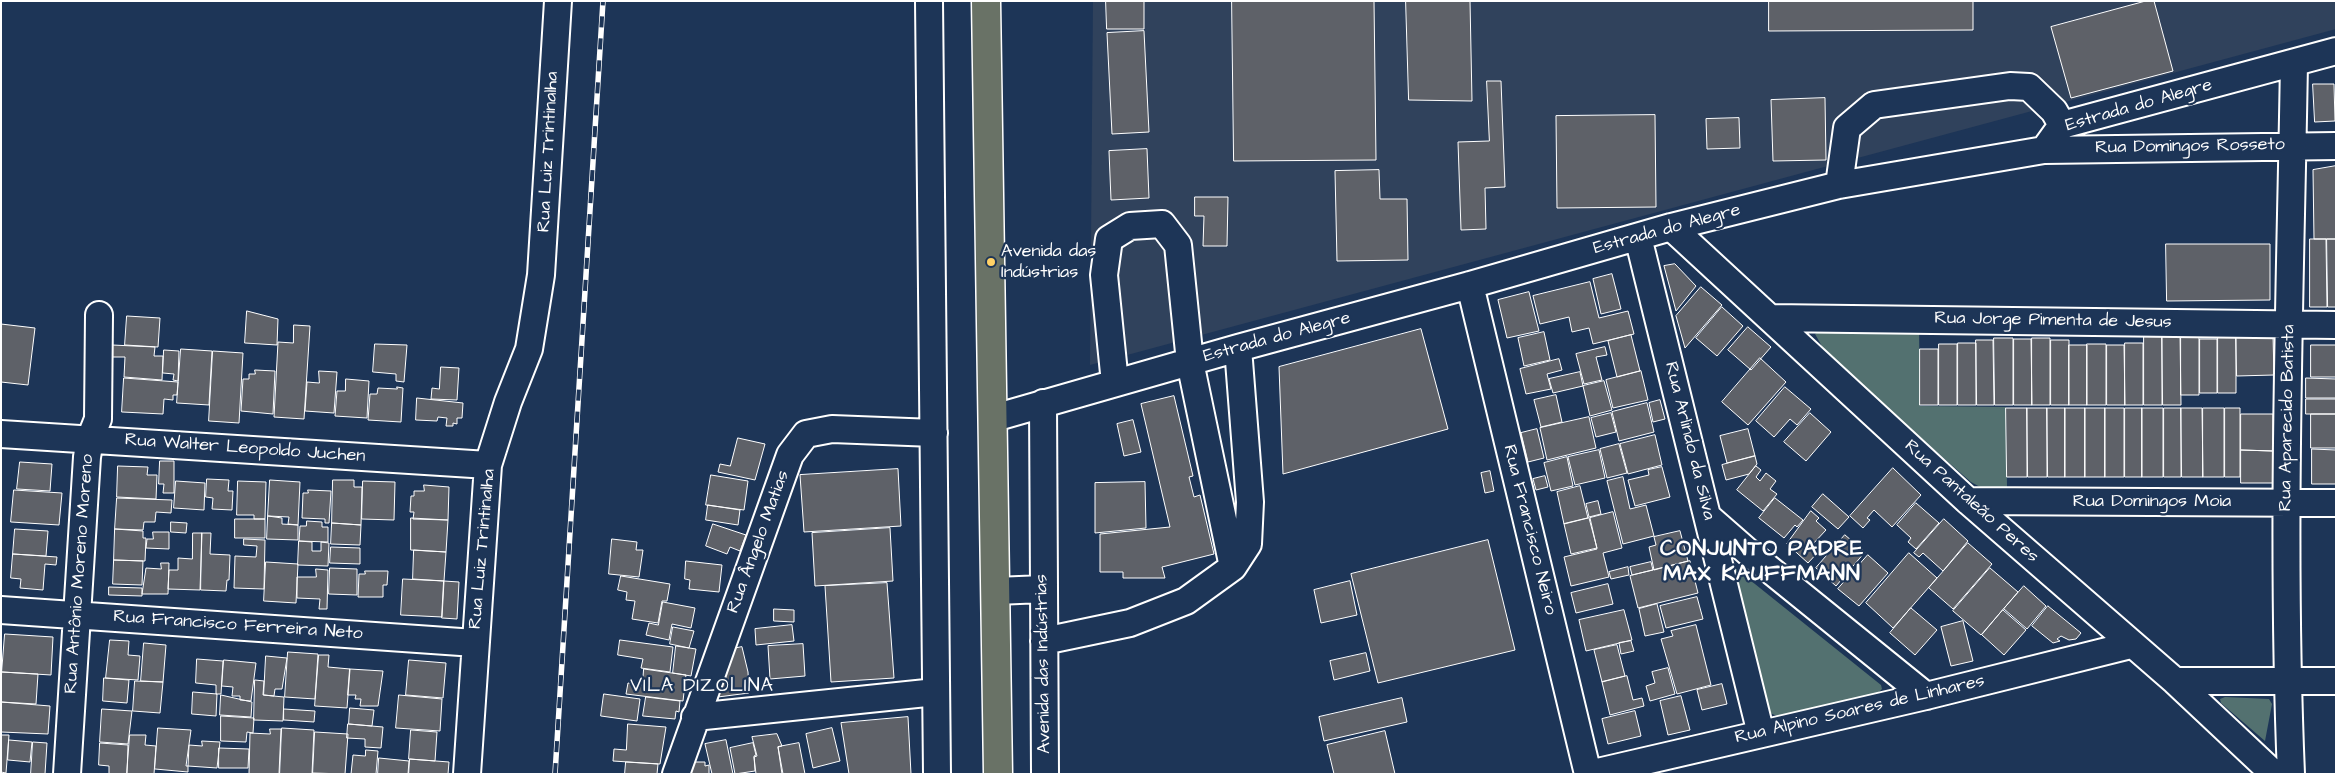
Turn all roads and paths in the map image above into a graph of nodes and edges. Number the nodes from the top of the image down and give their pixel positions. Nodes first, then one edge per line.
1 (558, 1) edge
2 (929, 1) edge
3 (986, 1) edge
4 (2336, 51) edge
5 (2294, 63) junction
6 (2062, 125) junction
7 (2292, 146) junction
8 (2336, 146) edge
9 (2044, 150) junction
10 (1839, 185) junction
11 (1671, 227) junction
12 (1638, 236) junction
13 (1470, 285) junction
14 (99, 315) dead end
15 (1771, 318) junction
16 (2290, 324) junction
17 (2336, 324) edge
18 (1238, 348) junction
19 (1190, 362) junction
20 (1114, 383) junction
21 (1043, 403) junction
22 (994, 418) junction
23 (934, 433) junction
24 (1, 434) edge
25 (90, 439) junction
26 (488, 465) junction
27 (1968, 500) junction
28 (2286, 502) junction
29 (2336, 503) edge
30 (1708, 517) junction
31 (1233, 567) junction
32 (1043, 589) junction
33 (996, 591) junction
34 (1, 610) edge
35 (78, 615) junction
36 (1044, 641) junction
37 (474, 643) junction
38 (2131, 645) junction
39 (2287, 680) junction
40 (2175, 681) junction
41 (2336, 681) edge
42 (936, 692) junction
43 (1926, 696) junction
44 (696, 717) junction
45 (1761, 734) junction
46 (67, 774) edge
47 (467, 774) edge
48 (676, 774) edge
49 (936, 774) edge
50 (998, 774) edge
51 (1045, 774) edge
52 (1588, 774) edge
53 (2274, 774) edge
54 (2291, 774) edge

1 - 26 street, Rua Luiz Trintinalha
2 - 23 street
3 - 22 main road
4 - 5 street, Estrada do Alegre
5 - 6 street, Estrada do Alegre
5 - 7 street, Rua Aparecido Batista
6 - 9 street, Estrada do Alegre
6 - 10 street
7 - 8 street, Rua Domingos Rosseto
7 - 9 street, Rua Domingos Rosseto
7 - 16 street, Rua Aparecido Batista
9 - 10 street, Estrada do Alegre
10 - 11 street, Estrada do Alegre
11 - 12 street, Estrada do Alegre
11 - 15 street, Rua Pantaleão Peres
12 - 13 street, Estrada do Alegre
12 - 30 street, Rua Arlindo da Silva
13 - 18 street, Estrada do Alegre
13 - 52 street, Rua Francisco Neiro
14 - 25 street, Rua Antônio Moreno Moreno
15 - 16 street, Rua Jorge Pimenta de Jesus
15 - 27 street, Rua Pantaleão Peres
16 - 17 street, Rua Jorge Pimenta de Jesus
16 - 28 street, Rua Aparecido Batista
18 - 19 street, Estrada do Alegre
18 - 31 street
19 - 20 street, Estrada do Alegre
19 - 20 street
19 - 31 street
20 - 21 street, Estrada do Alegre
21 - 22 street, Estrada do Alegre
21 - 32 street, Avenida das Indústrias
22 - 33 main road
23 - 42 street
23 - 44 street, Rua Ângelo Matias
24 - 25 street, Rua Walter Leopoldo Juchen
25 - 26 street, Rua Walter Leopoldo Juchen
25 - 35 street, Rua Antônio Moreno Moreno
26 - 37 street, Rua Luiz Trintinalha
27 - 28 street, Rua Domingos Moia
27 - 38 street, Rua Pantaleão Peres
28 - 29 street, Rua Domingos Moia
28 - 39 street, Rua Aparecido Batista
30 - 43 street
30 - 45 street, Rua Arlindo da Silva
31 - 36 street
32 - 33 street
32 - 36 street, Avenida das Indústrias
33 - 50 main road
34 - 35 street, Rua Francisco Ferreira Neto
35 - 37 street, Rua Francisco Ferreira Neto
35 - 46 street, Rua Antônio Moreno Moreno
36 - 51 street, Avenida das Indústrias
37 - 47 street, Rua Luiz Trintinalha
38 - 40 street, Rua Pantaleão Peres
38 - 43 street, Rua Alpino Soares de Linhares
39 - 40 street
39 - 41 street
39 - 54 street, Rua Aparecido Batista
40 - 53 street, Rua Pantaleão Peres
42 - 44 street
42 - 49 street
43 - 45 street, Rua Alpino Soares de Linhares
44 - 48 street, Rua Ângelo Matias
45 - 52 street, Rua Alpino Soares de Linhares

